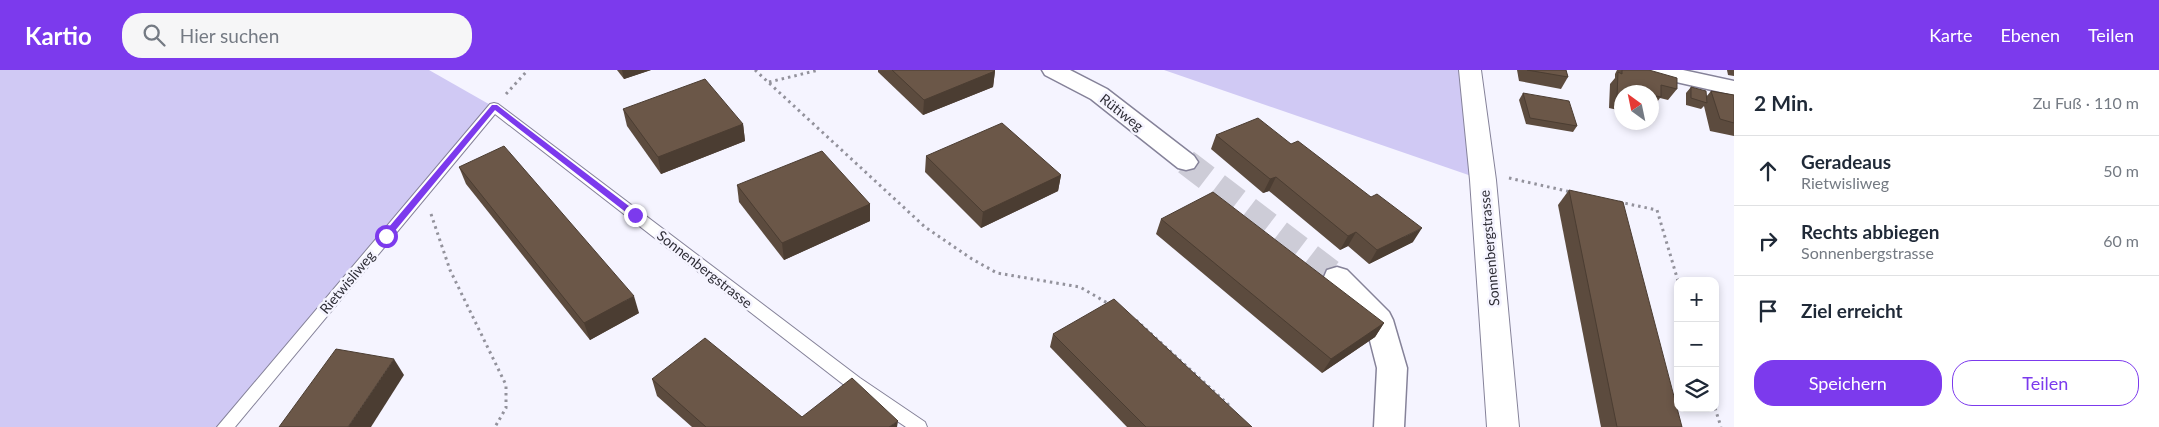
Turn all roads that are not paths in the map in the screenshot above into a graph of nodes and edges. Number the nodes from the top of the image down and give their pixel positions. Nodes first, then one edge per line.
1 (1053, 70) edge
2 (1470, 70) edge
3 (1654, 70) edge
4 (1734, 88) edge
5 (494, 106) joint
6 (1186, 162) tunnel mouth
7 (1337, 277) tunnel mouth
8 (225, 427) edge
9 (919, 427) edge
10 (1389, 427) edge
11 (1503, 427) edge

1 - 6 street, Rütiweg
2 - 11 street, Sonnenbergstrasse
3 - 4 street
5 - 8 lane, Rietwisliweg
5 - 9 lane, Sonnenbergstrasse
7 - 10 street

